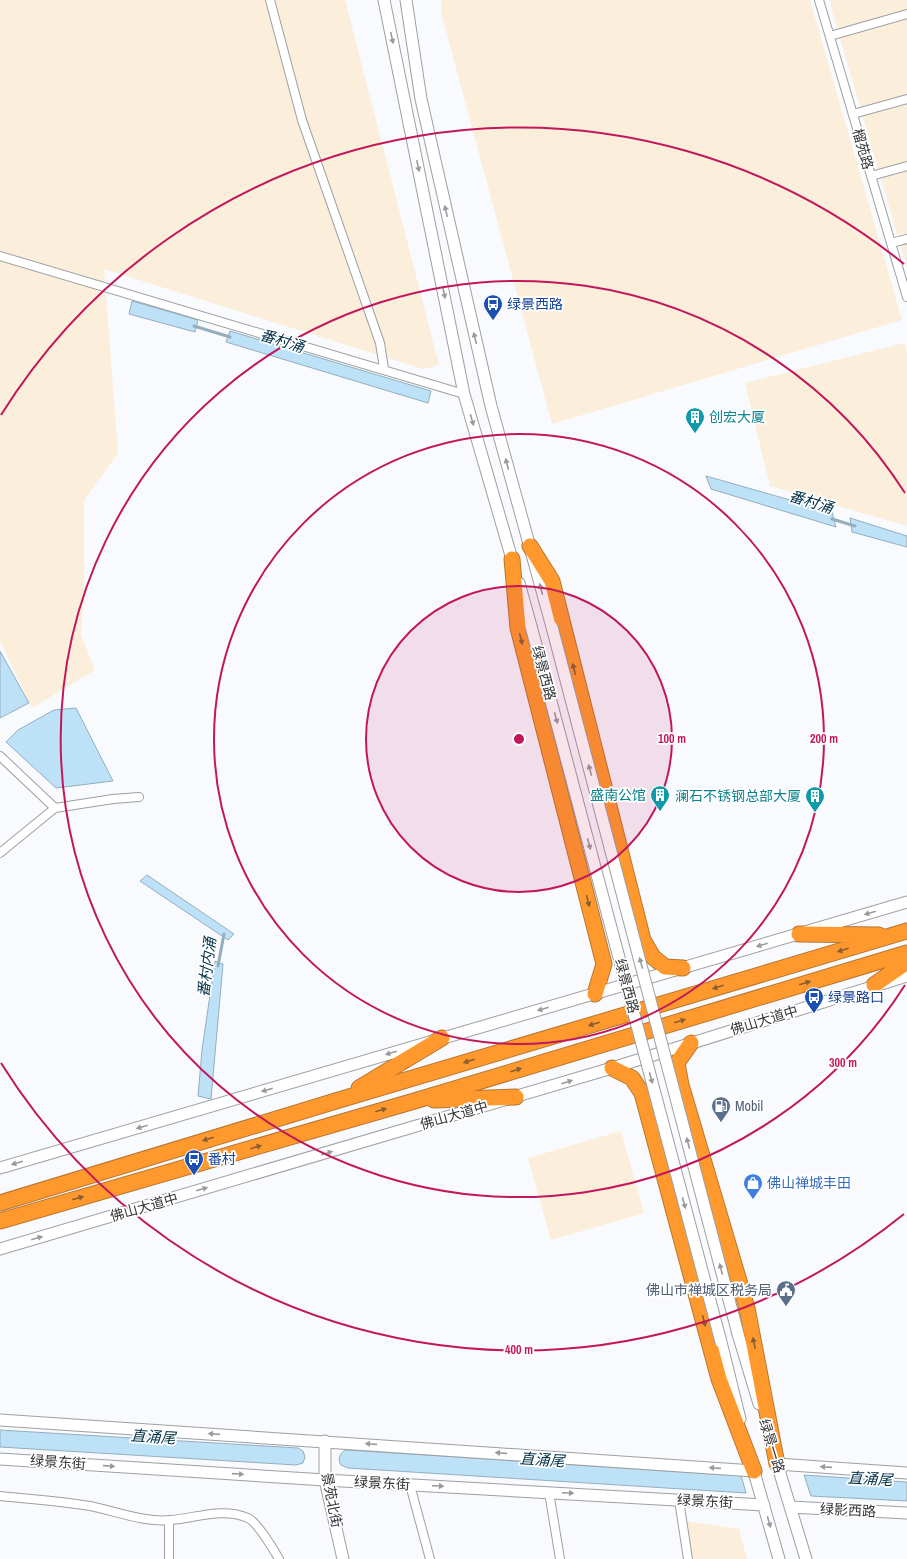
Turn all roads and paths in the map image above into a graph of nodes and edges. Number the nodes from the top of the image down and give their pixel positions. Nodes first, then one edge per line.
1 (270, 0) edge
2 (384, 0) edge
3 (406, 0) edge
4 (819, 0) edge
5 (907, 14) edge
6 (830, 36) junction
7 (907, 99) edge
8 (853, 114) junction
9 (907, 166) edge
10 (871, 176) junction
11 (907, 239) edge
12 (891, 243) junction
13 (0, 256) edge
14 (907, 297) edge
15 (384, 369) junction
16 (464, 394) junction
17 (530, 546) junction
18 (512, 559) junction
19 (0, 756) edge
20 (139, 797) dead end
21 (55, 808) junction
22 (0, 853) edge
23 (907, 902) edge
24 (900, 933) edge
25 (800, 934) junction
26 (907, 953) edge
27 (907, 962) edge
28 (683, 968) junction
29 (907, 976) edge
30 (874, 985) junction
31 (595, 994) junction
32 (442, 1038) junction
33 (691, 1043) junction
34 (612, 1068) junction
35 (516, 1097) junction
36 (339, 1100) junction
37 (411, 1102) junction
38 (0, 1168) edge
39 (0, 1203) edge
40 (0, 1221) edge
41 (0, 1249) edge
42 (738, 1334) joint
43 (721, 1342) joint
44 (0, 1420) edge
45 (325, 1441) junction
46 (0, 1459) edge
47 (777, 1464) junction
48 (754, 1471) junction
49 (907, 1473) edge
50 (325, 1480) junction
51 (410, 1485) junction
52 (549, 1492) junction
53 (0, 1496) edge
54 (679, 1500) junction
55 (764, 1505) junction
56 (790, 1507) junction
57 (907, 1513) edge
58 (169, 1521) junction
59 (169, 1559) edge
60 (279, 1559) edge
61 (343, 1559) edge
62 (430, 1559) edge
63 (560, 1559) edge
64 (688, 1559) edge
65 (779, 1559) edge
66 (806, 1559) edge

1 - 15 street
2 -> 16 main road, 绿景西路
17 -> 3 main road, 绿景西路
4 - 6 street, 榴苑路
5 - 6 street
6 - 8 street, 榴苑路
7 - 8 street
8 - 10 street, 榴苑路
9 - 10 street
10 - 12 street, 榴苑路
11 - 12 street
12 - 14 street, 榴苑路
13 - 15 street
15 - 16 street
16 -> 18 main road, 绿景西路
28 -> 17 highway
42 -> 17 main road, 绿景西路, bridge
18 -> 31 highway
18 -> 43 main road, 绿景西路, bridge
19 - 21 street
20 - 21 street
21 - 22 street
23 -> 25 main road
24 - 25 highway
24 -> 36 highway
25 -> 28 main road
37 -> 26 highway, 佛山大道中
27 - 30 highway
28 - 31 main road
29 - 30 main road, 佛山大道中
30 - 33 main road, 佛山大道中
31 -> 32 main road
32 - 36 highway
32 -> 38 main road
33 - 34 main road, 佛山大道中
47 -> 33 highway
35 -> 34 main road, 佛山大道中
34 -> 48 highway
35 - 37 highway
41 -> 35 main road, 佛山大道中
36 -> 39 highway
40 -> 37 highway, 佛山大道中
42 - 47 main road, 绿景一路
43 - 48 main road, 绿景一路
45 -> 44 main road
48 -> 45 main road
45 - 50 main road, 景苑北街
46 -> 50 main road, 绿景东街
49 -> 47 main road
47 - 56 main road, 绿景一路
48 - 55 main road, 绿景一路
50 - 51 main road, 绿景东街
50 - 61 main road, 景苑北街
51 -> 52 main road, 绿景东街
51 - 62 street
52 -> 54 main road, 绿景东街
52 - 63 street
53 - 58 street
54 - 55 main road, 绿景东街
54 - 64 street
55 -> 65 main road, 绿景一路
56 - 57 main road, 绿影西路
56 - 66 main road, 绿景一路
58 - 59 street
58 - 60 street

